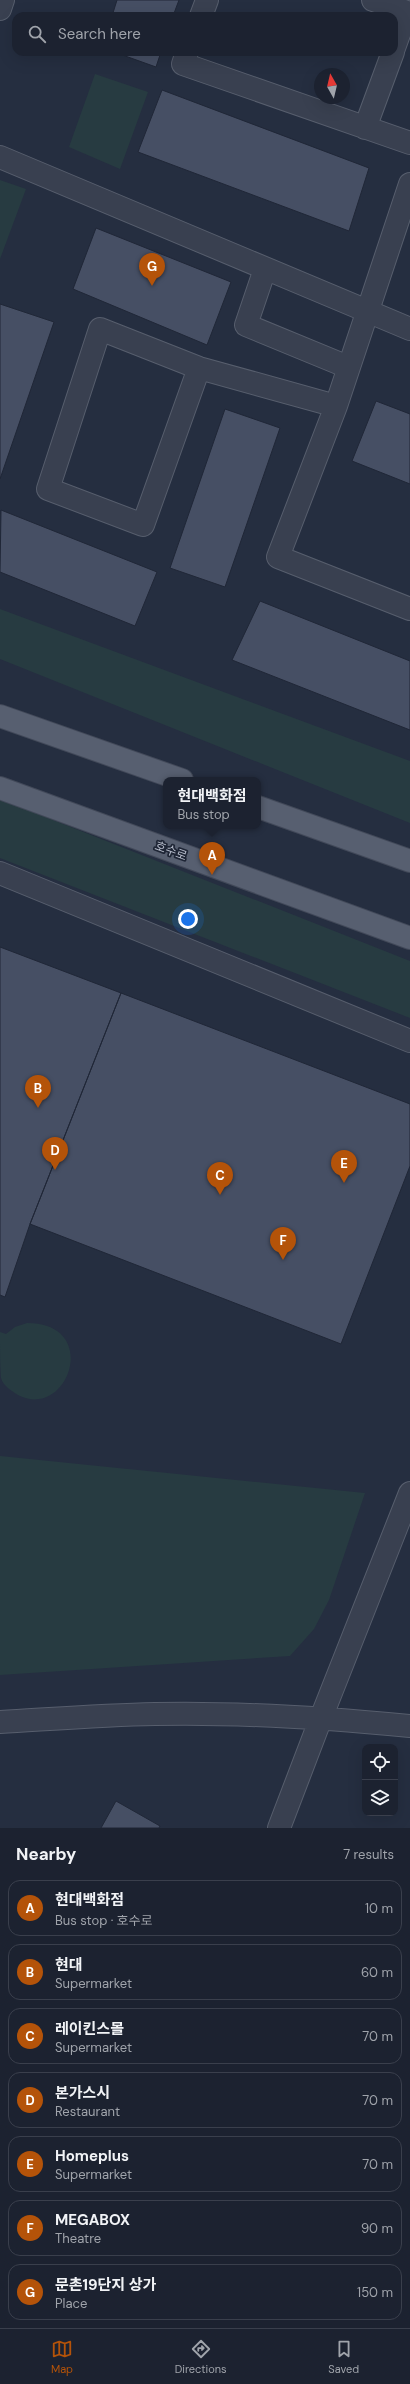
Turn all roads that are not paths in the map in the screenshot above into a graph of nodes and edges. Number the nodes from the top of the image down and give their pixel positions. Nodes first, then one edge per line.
1 (3, 0) edge
2 (207, 0) edge
3 (373, 0) edge
4 (0, 8) edge
5 (202, 12) edge
6 (398, 37) edge
7 (186, 56) edge
8 (391, 56) edge
9 (365, 128) junction
10 (410, 143) edge
11 (0, 158) edge
12 (410, 184) edge
13 (265, 269) junction
14 (367, 312) junction
15 (410, 329) edge
16 (348, 367) junction
17 (199, 368) junction
18 (336, 406) junction
19 (410, 609) edge
20 (0, 716) edge
21 (173, 777) edge
22 (0, 788) edge
23 (261, 808) edge
24 (410, 861) edge
25 (0, 874) edge
26 (410, 938) edge
27 (410, 1041) edge
28 (410, 1493) edge
29 (320, 1718) junction
30 (0, 1722) edge
31 (410, 1726) edge
32 (279, 1828) edge

1 - 4 street
2 - 5 street
3 - 6 street
7 - 9 street
8 - 9 street
9 - 10 street
11 - 13 street
12 - 14 street
13 - 14 street
13 - 16 street
14 - 15 street
14 - 16 street
16 - 18 street
17 - 17 street
17 - 18 street
18 - 19 street
20 - 21 main road
22 - 26 main road, 호수로
23 - 24 main road
25 - 27 street
28 - 29 street
29 - 30 street
29 - 31 street
29 - 32 street

